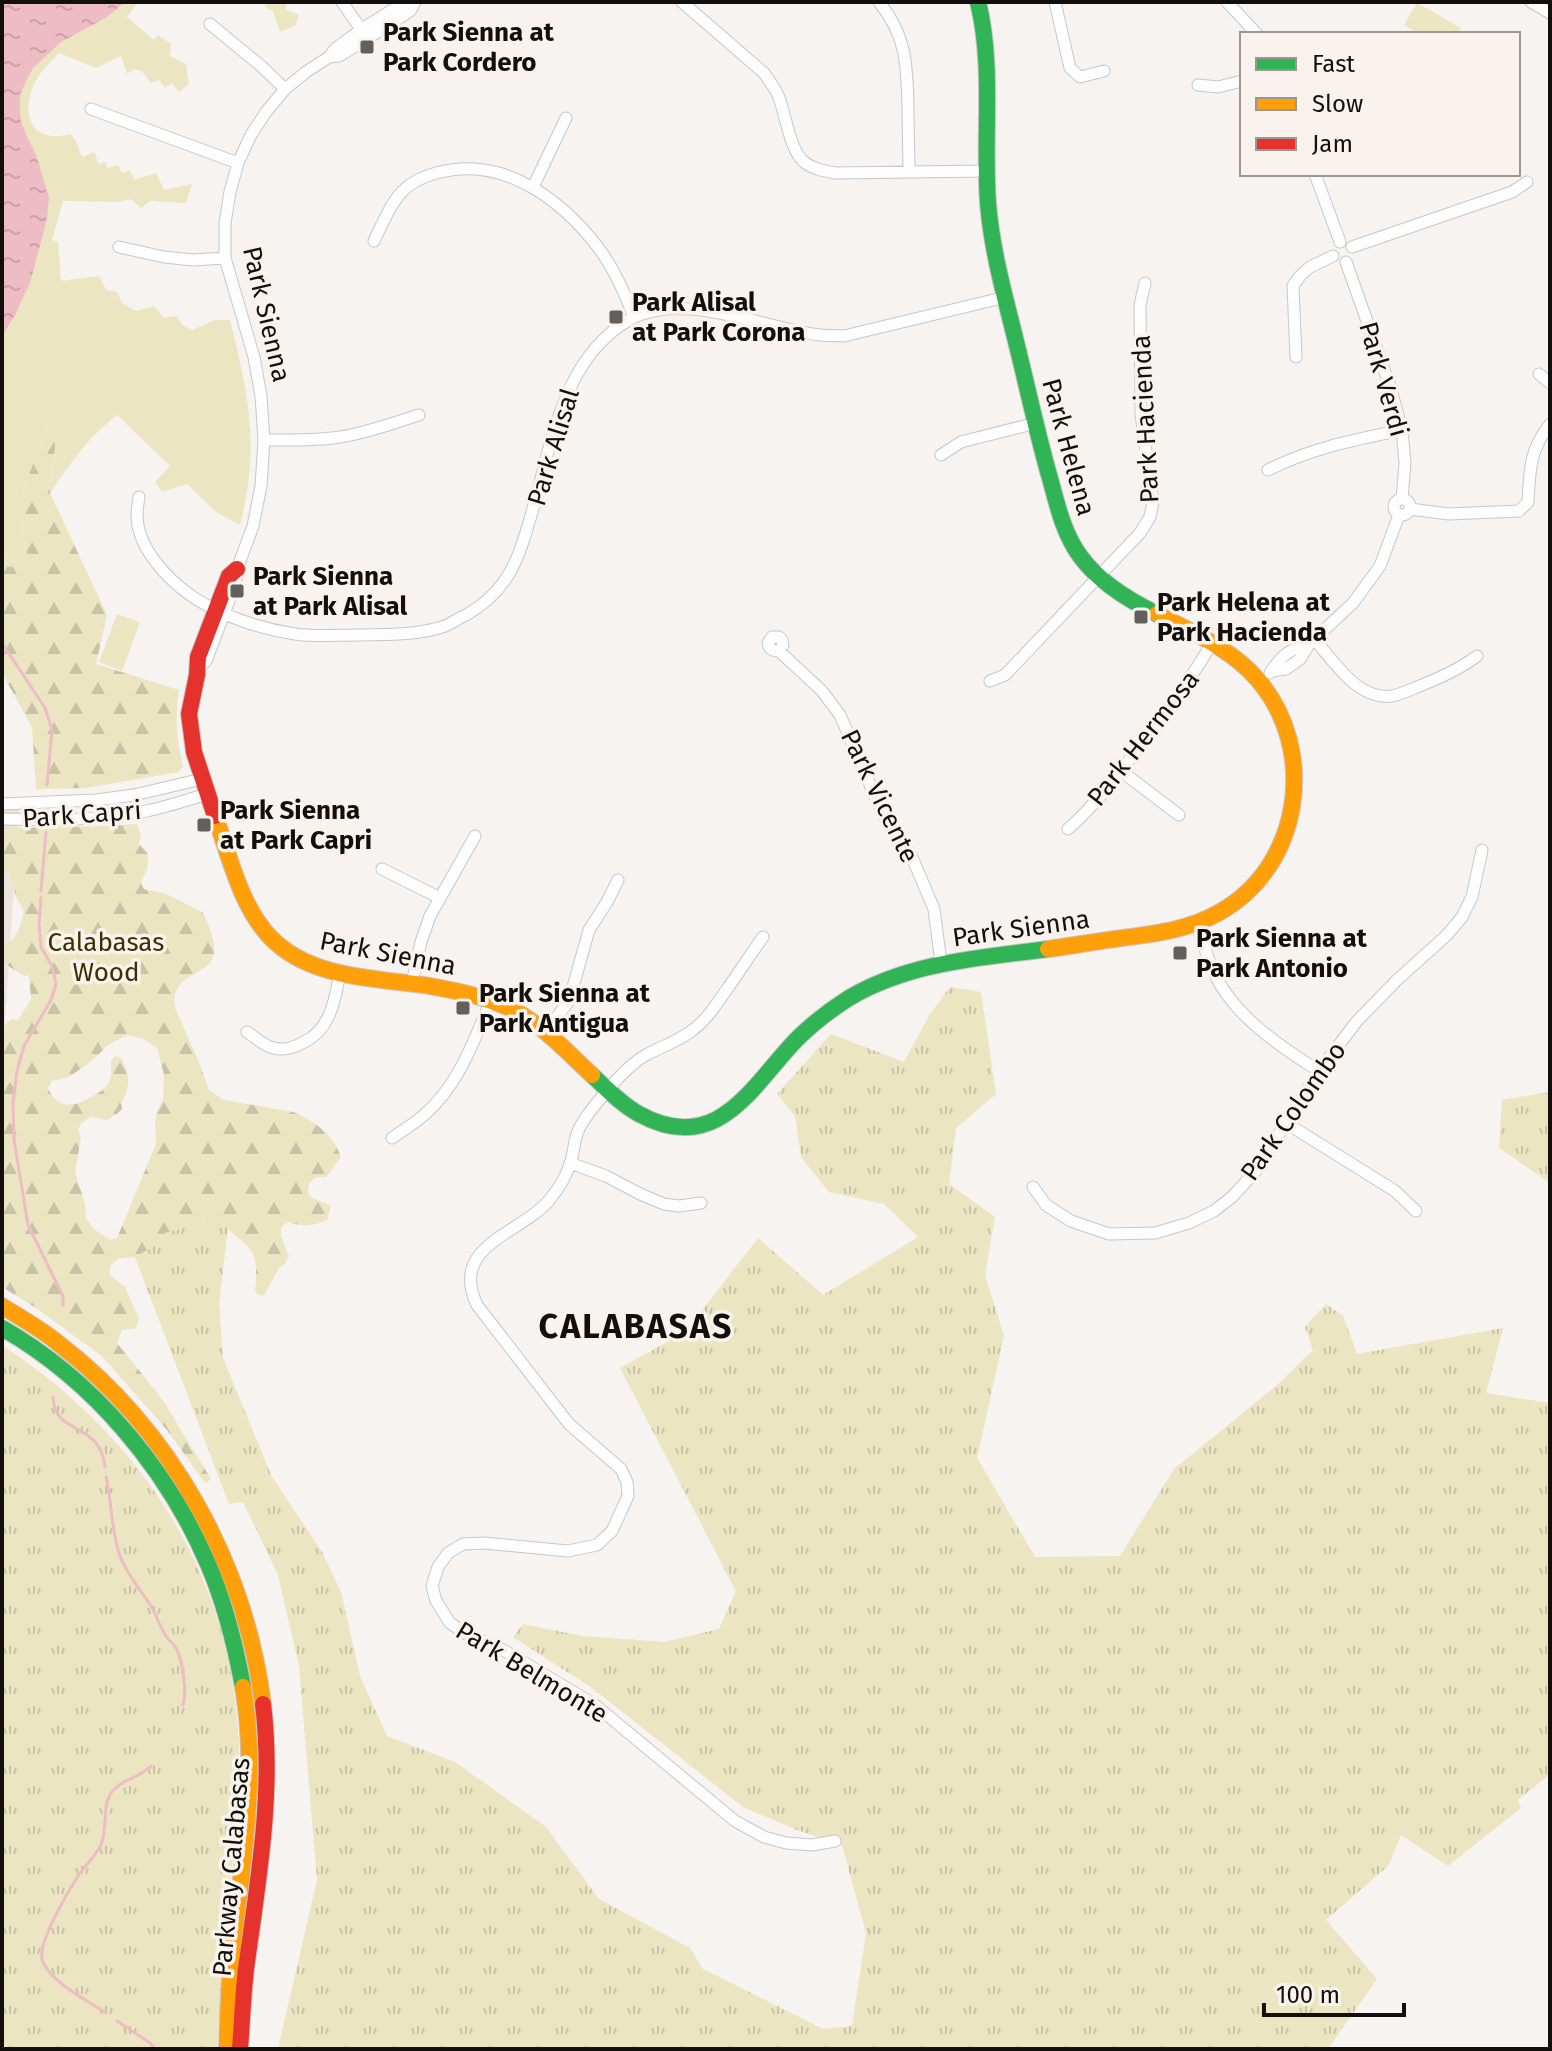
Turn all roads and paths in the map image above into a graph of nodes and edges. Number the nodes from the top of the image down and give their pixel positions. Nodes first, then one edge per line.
1 (342, 2) edge
2 (415, 2) edge
3 (682, 2) edge
4 (879, 2) edge
5 (978, 2) edge
6 (1055, 2) edge
7 (1227, 2) edge
8 (1531, 2) edge
9 (1550, 13) edge
10 (210, 24) dead end
11 (1255, 32) edge
12 (364, 34) junction
13 (1104, 71) dead end
14 (1240, 82) edge
15 (1198, 85) dead end
16 (285, 89) junction
17 (91, 109) dead end
18 (566, 118) dead end
19 (238, 163) junction
20 (987, 171) junction
21 (909, 172) junction
22 (1316, 176) edge
23 (1527, 182) dead end
24 (533, 187) junction
25 (374, 241) dead end
26 (1340, 242) junction
27 (119, 247) dead end
28 (1352, 247) junction
29 (1333, 256) junction
30 (225, 258) junction
31 (1346, 262) junction
32 (1145, 283) dead end
33 (1006, 297) junction
34 (634, 317) junction
35 (1296, 357) dead end
36 (1539, 374) dead end
37 (1550, 383) edge
38 (419, 415) dead end
39 (1036, 423) junction
40 (1550, 424) edge
41 (1402, 430) junction
42 (264, 440) junction
43 (941, 455) dead end
44 (1268, 470) dead end
45 (139, 497) dead end
46 (1404, 508) junction
47 (237, 569) joint
48 (1098, 578) junction
49 (220, 611) junction
50 (1312, 641) junction
51 (1212, 643) junction
52 (779, 651) dead end
53 (1477, 656) dead end
54 (1266, 676) junction
55 (990, 681) dead end
56 (1121, 771) junction
57 (204, 786) junction
58 (2, 804) edge
59 (1179, 815) dead end
60 (2, 819) edge
61 (1068, 829) dead end
62 (475, 836) dead end
63 (1482, 850) dead end
64 (382, 869) dead end
65 (618, 880) dead end
66 (1253, 886) joint
67 (440, 898) junction
68 (1196, 923) junction
69 (763, 937) dead end
70 (941, 963) junction
71 (340, 973) junction
72 (412, 983) junction
73 (491, 1000) junction
74 (247, 1032) dead end
75 (545, 1032) junction
76 (1319, 1071) junction
77 (608, 1090) junction
78 (1286, 1123) junction
79 (392, 1138) dead end
80 (570, 1163) junction
81 (1033, 1187) dead end
82 (701, 1203) dead end
83 (1416, 1211) dead end
84 (2, 1306) edge
85 (2, 1328) edge
86 (835, 1841) dead end
87 (227, 2049) edge
88 (240, 2049) edge

1 - 12 street
2 - 12 street, Park Sienna
3 - 21 street
4 - 21 street
5 - 20 street, Park Helena
6 - 13 street
7 - 11 street
8 - 9 street
10 - 16 street
12 - 16 street, Park Sienna
14 - 15 street
16 - 19 street, Park Sienna
17 - 19 street
18 - 24 street
19 - 30 street, Park Sienna
20 - 21 street
20 - 33 street, Park Helena
22 - 26 street
23 - 28 street
24 - 25 street
24 - 34 street
26 - 28 street
26 - 29 street
27 - 30 street
28 - 31 street
29 - 31 street
29 - 35 street
30 - 42 street, Park Sienna
31 - 41 street, Park Verdi
32 - 48 street, Park Hacienda
33 - 34 street, Park Alisal
33 - 39 street, Park Helena
34 - 49 street, Park Alisal
36 - 37 street
38 - 42 street
39 - 43 street
39 - 48 street, Park Helena
40 - 46 street
41 - 44 street
41 - 46 street, Park Verdi
42 - 47 street, Park Sienna
45 - 49 street, Park Alisal
46 - 50 street, Park Verdi
47 - 49 street, Park Sienna
48 - 51 street, Park Helena
48 - 55 street, Park Hacienda
49 - 57 street, Park Sienna
50 - 53 street
50 - 54 street, Park Verdi
51 - 54 street, Park Helena
51 - 56 street, Park Hermosa
52 - 70 street, Park Vicente
54 - 66 street, Park Helena
56 - 59 street
56 - 61 street, Park Hermosa
57 - 58 street, Park Capri
57 - 60 street, Park Capri
57 - 71 street, Park Sienna
62 - 67 street
63 - 76 street, Park Colombo
64 - 67 street
65 - 75 street
66 - 68 street, Park Sienna
67 - 72 street
68 - 70 street, Park Sienna
68 - 76 street
69 - 77 street, Park Belmonte
70 - 77 street, Park Sienna
71 - 72 street, Park Sienna
71 - 74 street
72 - 73 street, Park Sienna
73 - 75 street, Park Sienna
73 - 79 street
75 - 77 street, Park Sienna
76 - 78 street, Park Colombo
77 - 80 street, Park Belmonte
78 - 81 street, Park Colombo
78 - 83 street
80 - 82 street
80 - 86 street, Park Belmonte
84 - 88 street, Parkway Calabasas
85 - 87 street, Parkway Calabasas

